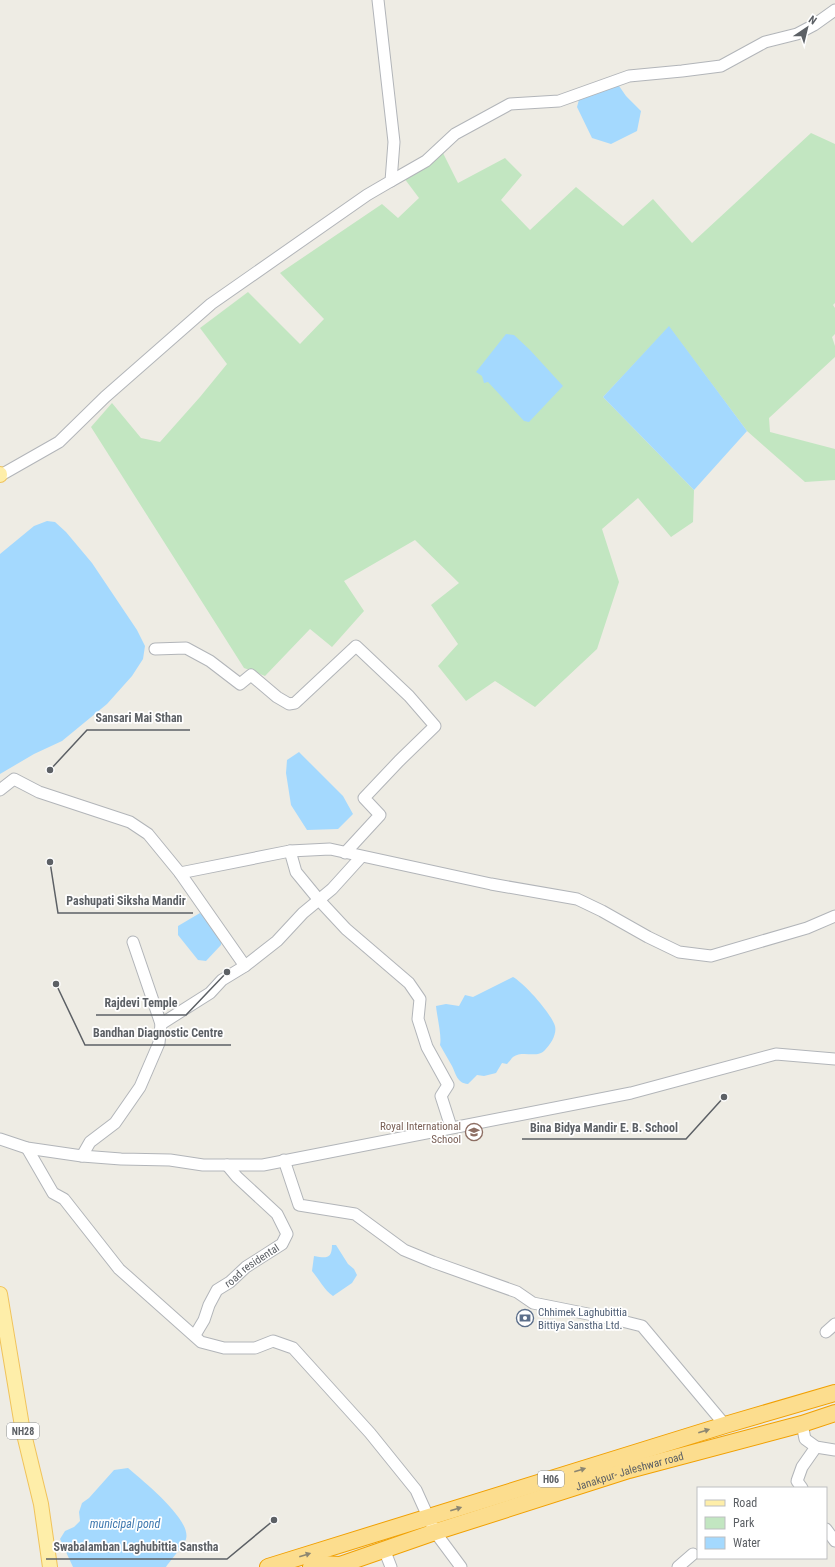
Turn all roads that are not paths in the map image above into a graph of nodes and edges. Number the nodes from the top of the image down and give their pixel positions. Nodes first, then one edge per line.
1 (378, 0) edge
2 (835, 10) edge
3 (391, 181) junction
4 (0, 475) edge
5 (154, 649) dead end
6 (0, 790) edge
7 (290, 851) junction
8 (345, 853) junction
9 (361, 857) junction
10 (180, 873) junction
11 (319, 900) junction
12 (835, 916) edge
13 (133, 942) dead end
14 (245, 966) junction
15 (161, 1024) junction
16 (835, 1059) edge
17 (451, 1128) junction
18 (0, 1138) edge
19 (26, 1148) junction
20 (82, 1156) junction
21 (284, 1160) junction
22 (227, 1165) junction
23 (0, 1294) edge
24 (835, 1324) edge
25 (826, 1332) dead end
26 (195, 1335) junction
27 (835, 1393) edge
28 (835, 1414) edge
29 (802, 1424) junction
30 (725, 1425) junction
31 (816, 1447) junction
32 (835, 1450) edge
33 (801, 1487) edge
34 (431, 1524) junction
35 (827, 1530) edge
36 (835, 1541) edge
37 (384, 1549) junction
38 (693, 1554) dead end
39 (50, 1567) edge
40 (268, 1567) edge
41 (311, 1567) edge
42 (391, 1567) edge
43 (461, 1567) edge
44 (678, 1567) edge

1 - 3 street
2 - 3 street
3 - 4 street
5 - 8 street
6 - 10 street
7 - 8 street
7 - 10 street
7 - 11 street
8 - 9 street
9 - 11 street
9 - 12 street
10 - 14 street
11 - 14 street
11 - 17 street
13 - 15 street
14 - 15 street
15 - 20 street
16 - 17 street
17 - 21 street
18 - 19 street
19 - 20 street
19 - 26 street
20 - 22 street
21 - 22 street
21 - 30 street
22 - 26 street, road residental
23 - 39 main road, NH28
24 - 25 street
26 - 34 street
27 - 30 highway, H06
28 - 29 highway, Janakpur- Jaleshwar road / H06
29 - 31 street
29 - 34 highway, Janakpur- Jaleshwar road / H06
34 -> 30 highway, H06
31 - 32 street
31 - 33 street
34 - 37 highway, Janakpur- Jaleshwar road / H06
40 -> 34 highway, H06
34 - 43 street
35 - 36 street
37 - 41 highway, Janakpur- Jaleshwar road / H06
37 - 42 street
38 - 44 street

